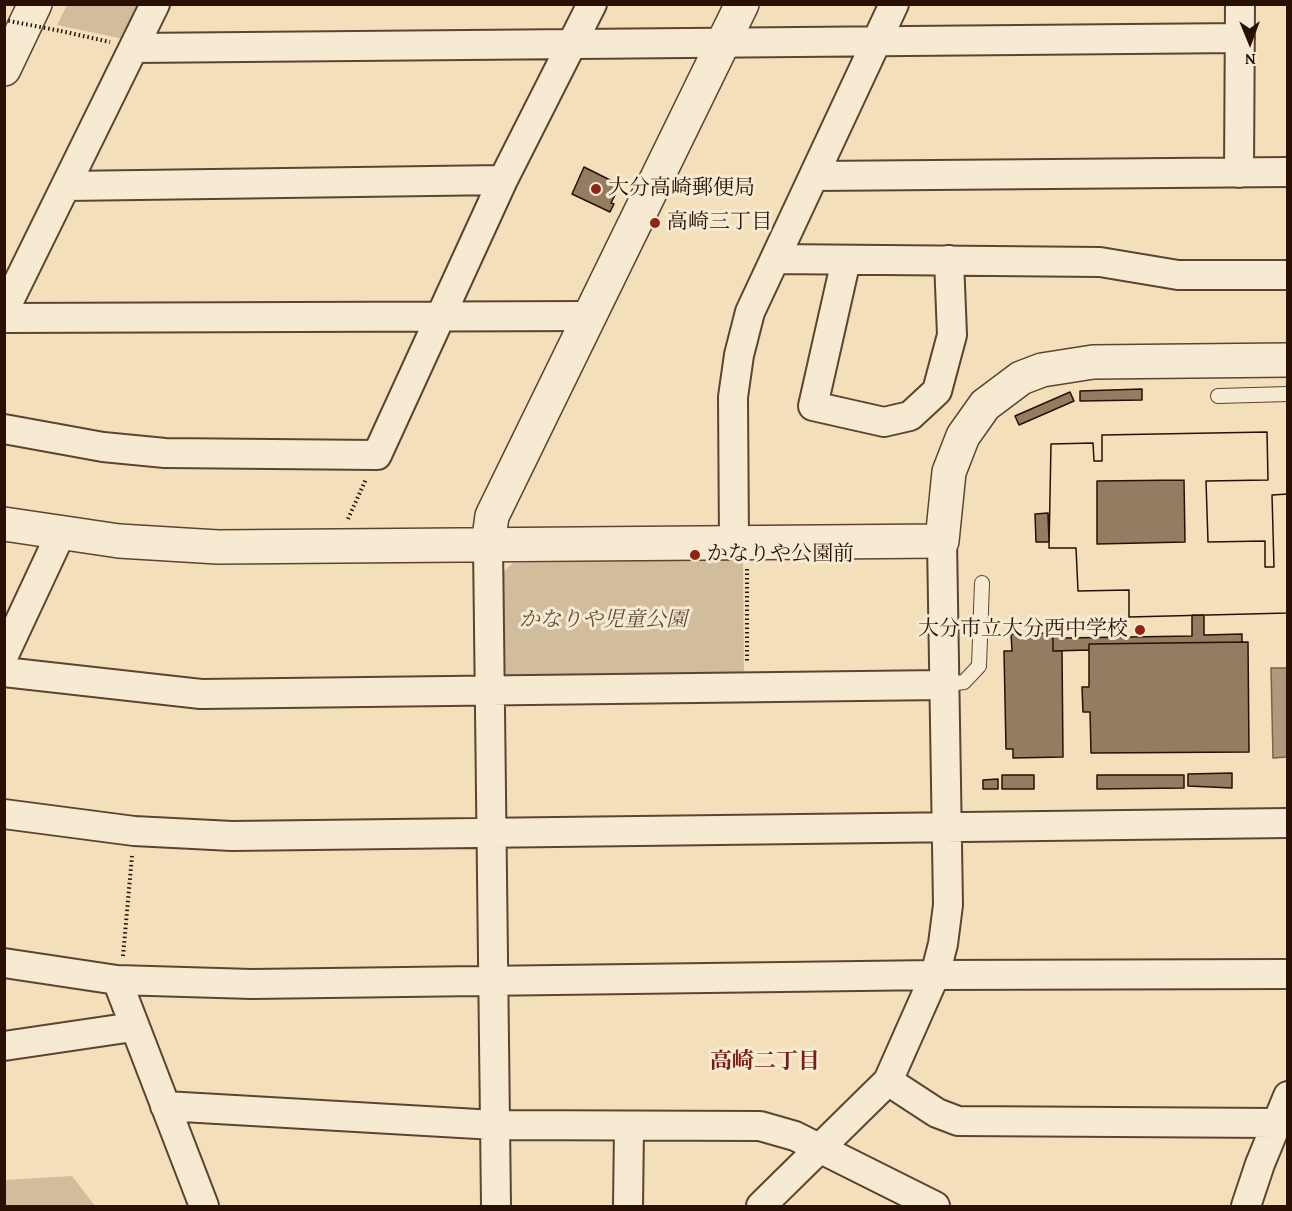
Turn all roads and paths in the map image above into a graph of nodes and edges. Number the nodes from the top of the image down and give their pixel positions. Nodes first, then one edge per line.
1 (36, 4) edge
2 (155, 4) edge
3 (592, 4) edge
4 (742, 4) edge
5 (894, 4) edge
6 (1240, 4) edge
7 (4, 20) edge
8 (1240, 38) junction
9 (879, 41) junction
10 (724, 42) junction
11 (572, 44) junction
12 (134, 48) junction
13 (4, 69) edge
14 (1287, 172) edge
15 (1239, 173) junction
16 (814, 176) junction
17 (503, 180) junction
18 (66, 186) junction
19 (775, 259) junction
20 (846, 260) junction
21 (949, 260) junction
22 (1287, 275) edge
23 (4, 311) edge
24 (591, 315) junction
25 (440, 316) junction
26 (4, 318) edge
27 (1287, 360) edge
28 (1287, 394) edge
29 (1218, 396) dead end
30 (4, 429) edge
31 (377, 455) junction
32 (4, 524) edge
33 (344, 528) dead end
34 (61, 533) junction
35 (942, 541) junction
36 (488, 545) junction
37 (740, 551) junction
38 (982, 583) dead end
39 (4, 655) edge
40 (4, 672) edge
41 (942, 685) junction
42 (747, 688) junction
43 (489, 689) junction
44 (4, 814) edge
45 (1287, 823) edge
46 (946, 827) junction
47 (134, 831) junction
48 (491, 833) junction
49 (4, 963) edge
50 (119, 973) junction
51 (1287, 974) edge
52 (935, 975) junction
53 (493, 981) junction
54 (133, 1028) junction
55 (4, 1046) edge
56 (888, 1081) junction
57 (1287, 1096) edge
58 (165, 1106) junction
59 (1275, 1123) junction
60 (495, 1125) junction
61 (629, 1127) junction
62 (820, 1149) junction
63 (204, 1206) edge
64 (496, 1206) edge
65 (628, 1206) edge
66 (761, 1206) edge
67 (935, 1206) edge
68 (1246, 1206) edge

1 - 13 street
2 - 12 street
3 - 11 street
4 - 10 street
5 - 9 street
6 - 8 street
7 - 12 path, bridge
8 - 9 street
8 - 15 street
9 - 10 street
9 - 16 street
10 - 11 street
10 - 24 street
11 - 12 street
11 - 17 street
12 - 18 street
14 - 15 street
15 - 16 street
16 - 19 street
17 - 18 street
17 - 25 street
18 - 23 street
19 - 20 street
19 - 37 street
20 - 21 street
20 - 21 street
21 - 22 street
24 - 25 street
24 - 36 street
25 - 26 street
25 - 31 street
27 - 35 street
28 - 29 lane
30 - 31 street
31 - 33 path
32 - 34 street
34 - 36 street
34 - 39 street
35 - 37 street
35 - 41 street
36 - 37 street
36 - 43 street
37 - 42 path
38 - 41 lane
40 - 43 street
41 - 42 street
41 - 46 street
42 - 43 street
43 - 48 street
44 - 47 street
45 - 46 street
46 - 48 street
46 - 52 street
47 - 48 street
47 - 50 path
48 - 53 street
49 - 50 street
50 - 53 street
50 - 54 street
51 - 52 street
52 - 53 street
52 - 56 street
53 - 60 street
54 - 55 street
54 - 58 street
56 - 59 street
56 - 62 street
57 - 59 street
58 - 60 street
58 - 63 street
59 - 68 street
60 - 61 street
60 - 64 street
61 - 62 street
61 - 65 street
62 - 66 street
62 - 67 street

